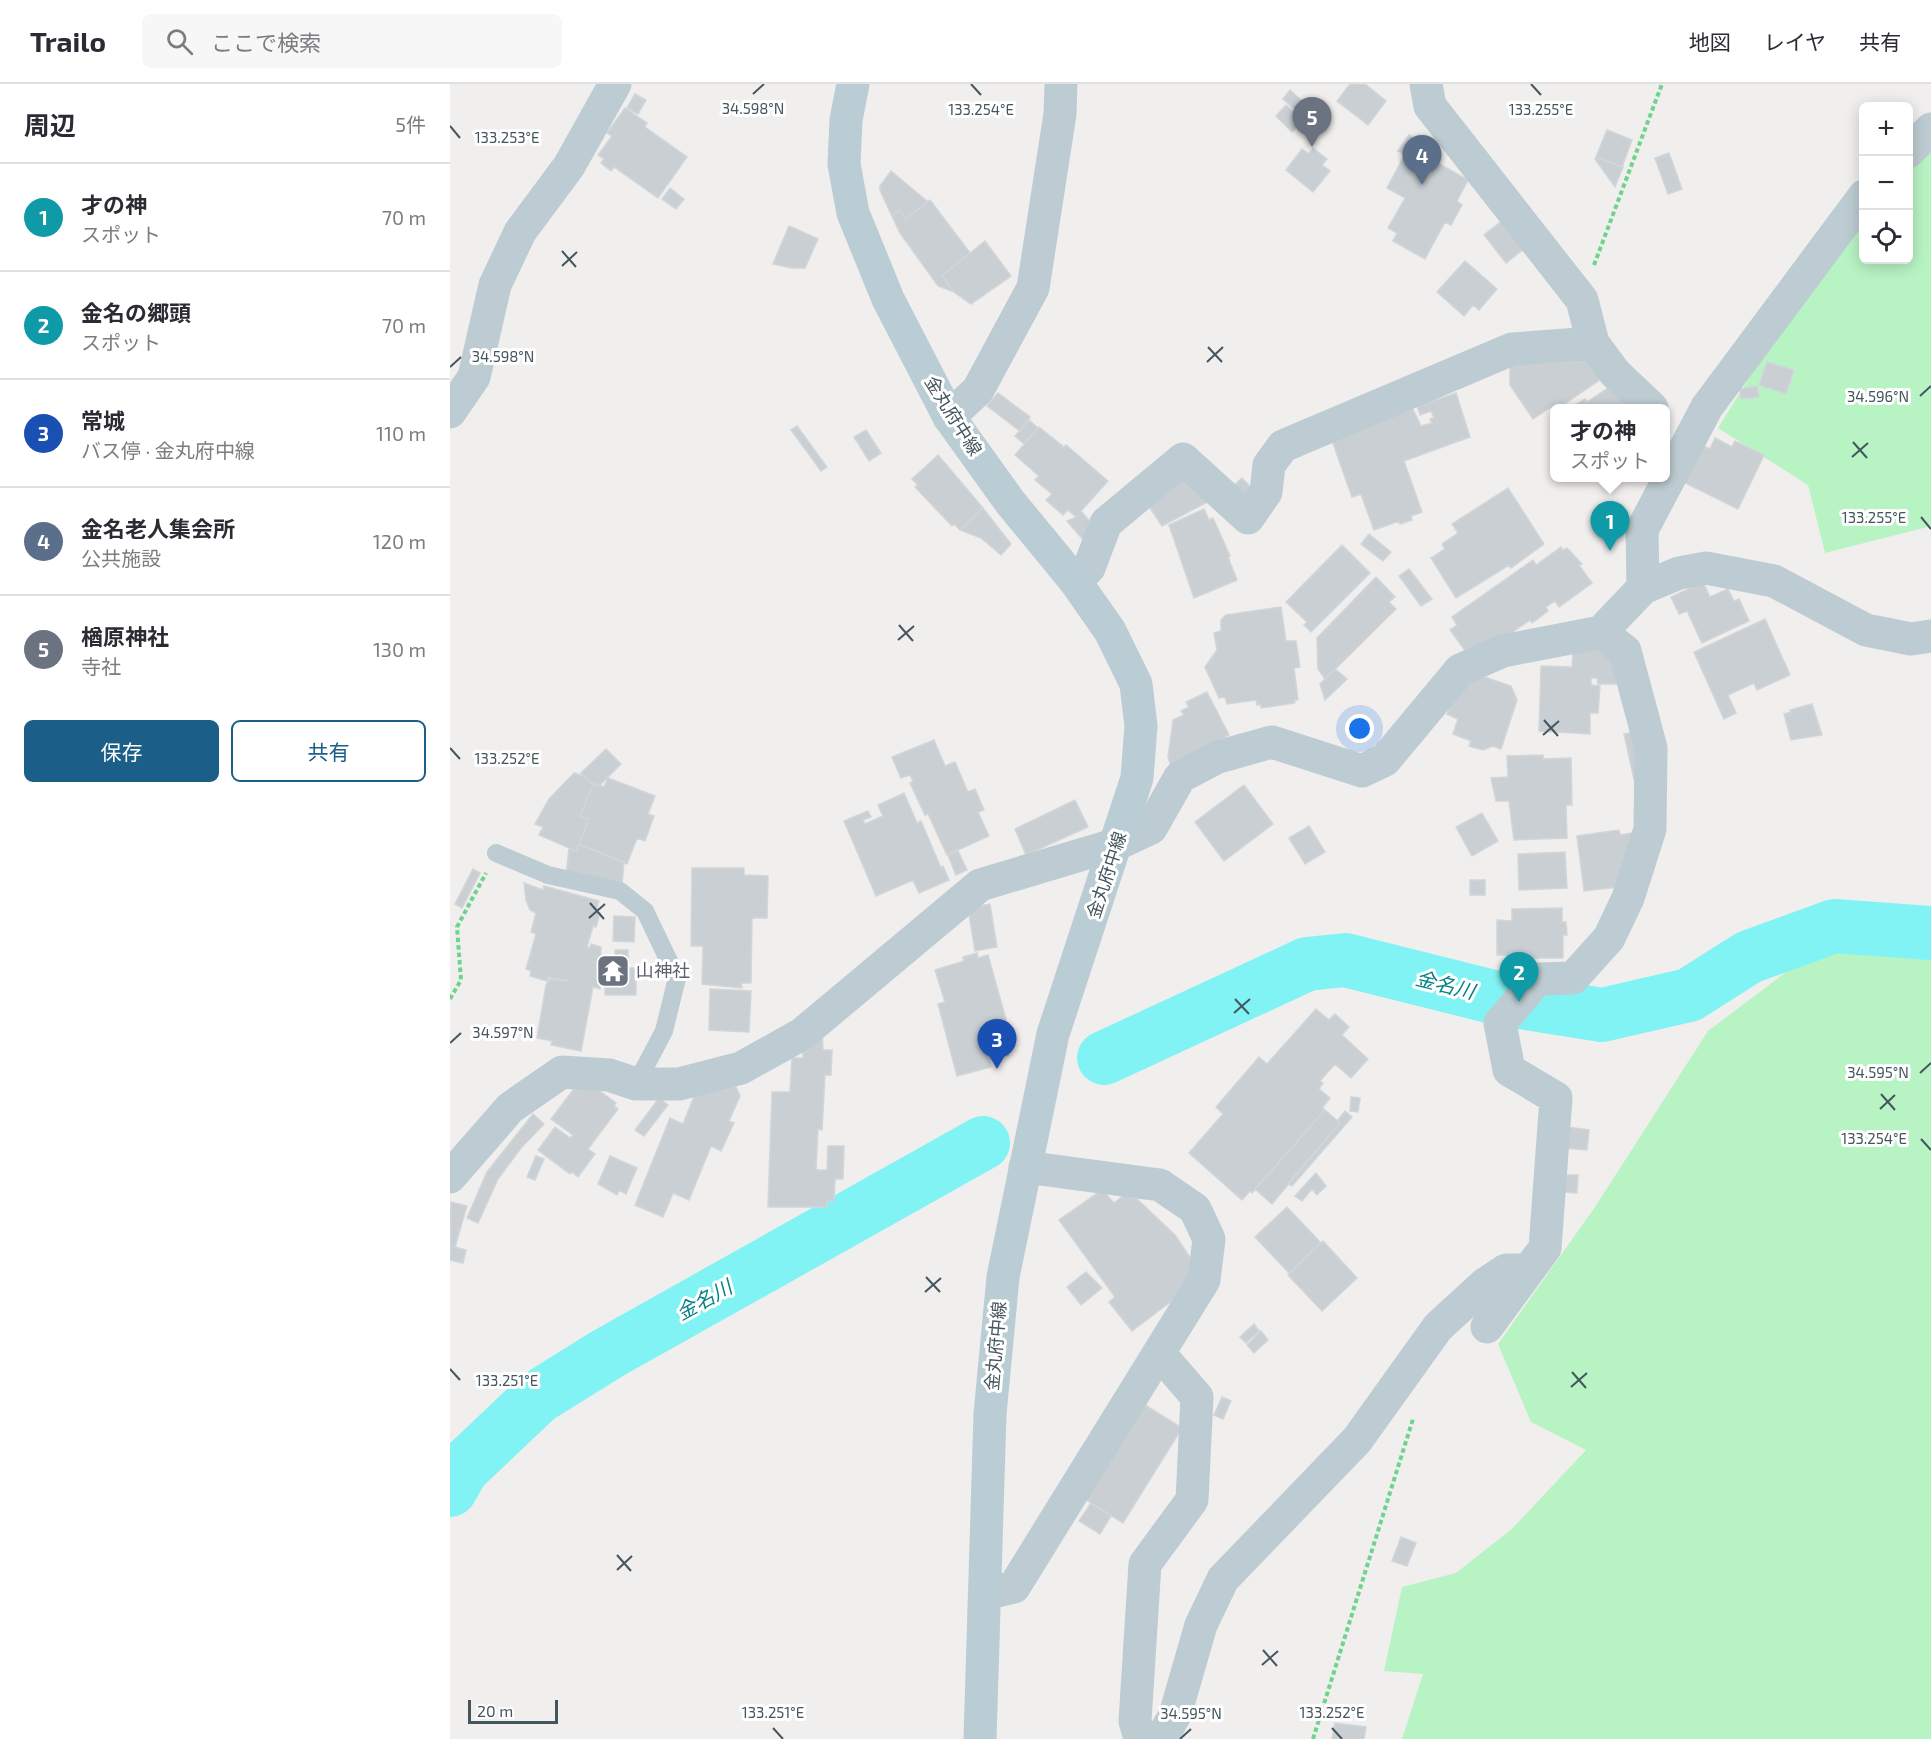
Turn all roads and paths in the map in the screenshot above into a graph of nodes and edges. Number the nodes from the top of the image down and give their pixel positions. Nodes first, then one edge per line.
1 (615, 84) edge
2 (853, 84) edge
3 (1061, 84) edge
4 (1426, 84) edge
5 (1662, 84) edge
6 (1931, 129) edge
7 (1913, 147) edge
8 (1859, 201) edge
9 (1582, 300) junction
10 (1593, 343) junction
11 (1648, 404) edge
12 (450, 412) edge
13 (949, 417) junction
14 (1677, 432) edge
15 (1670, 452) edge
16 (1659, 482) edge
17 (1075, 581) junction
18 (1644, 588) junction
19 (1601, 632) junction
20 (1931, 636) edge
21 (1117, 844) junction
22 (496, 853) joint
23 (450, 999) edge
24 (636, 1084) junction
25 (1024, 1167) junction
26 (450, 1177) edge
27 (1527, 1270) junction
28 (1487, 1327) dead end
29 (1159, 1353) junction
30 (1413, 1417) dead end
31 (985, 1594) junction
32 (980, 1739) edge
33 (1140, 1739) edge
34 (1161, 1739) edge
35 (1312, 1739) edge

1 - 12 street
2 - 13 main road, 金丸府中線
3 - 13 street
4 - 9 street
5 - 9 path
6 - 7 street
8 - 14 street
9 - 10 street
10 - 11 street
10 - 17 street
13 - 17 main road, 金丸府中線
14 - 15 street
16 - 18 street
17 - 21 main road, 金丸府中線
18 - 19 street
18 - 20 street
19 - 21 street
19 - 27 street
21 - 24 street
21 - 25 main road, 金丸府中線
22 - 23 path
22 - 24 lane
24 - 26 street
25 - 29 street
25 - 31 main road, 金丸府中線
27 - 28 street
27 - 34 street
29 - 31 street
29 - 33 street
30 - 35 path
31 - 32 main road, 金丸府中線

